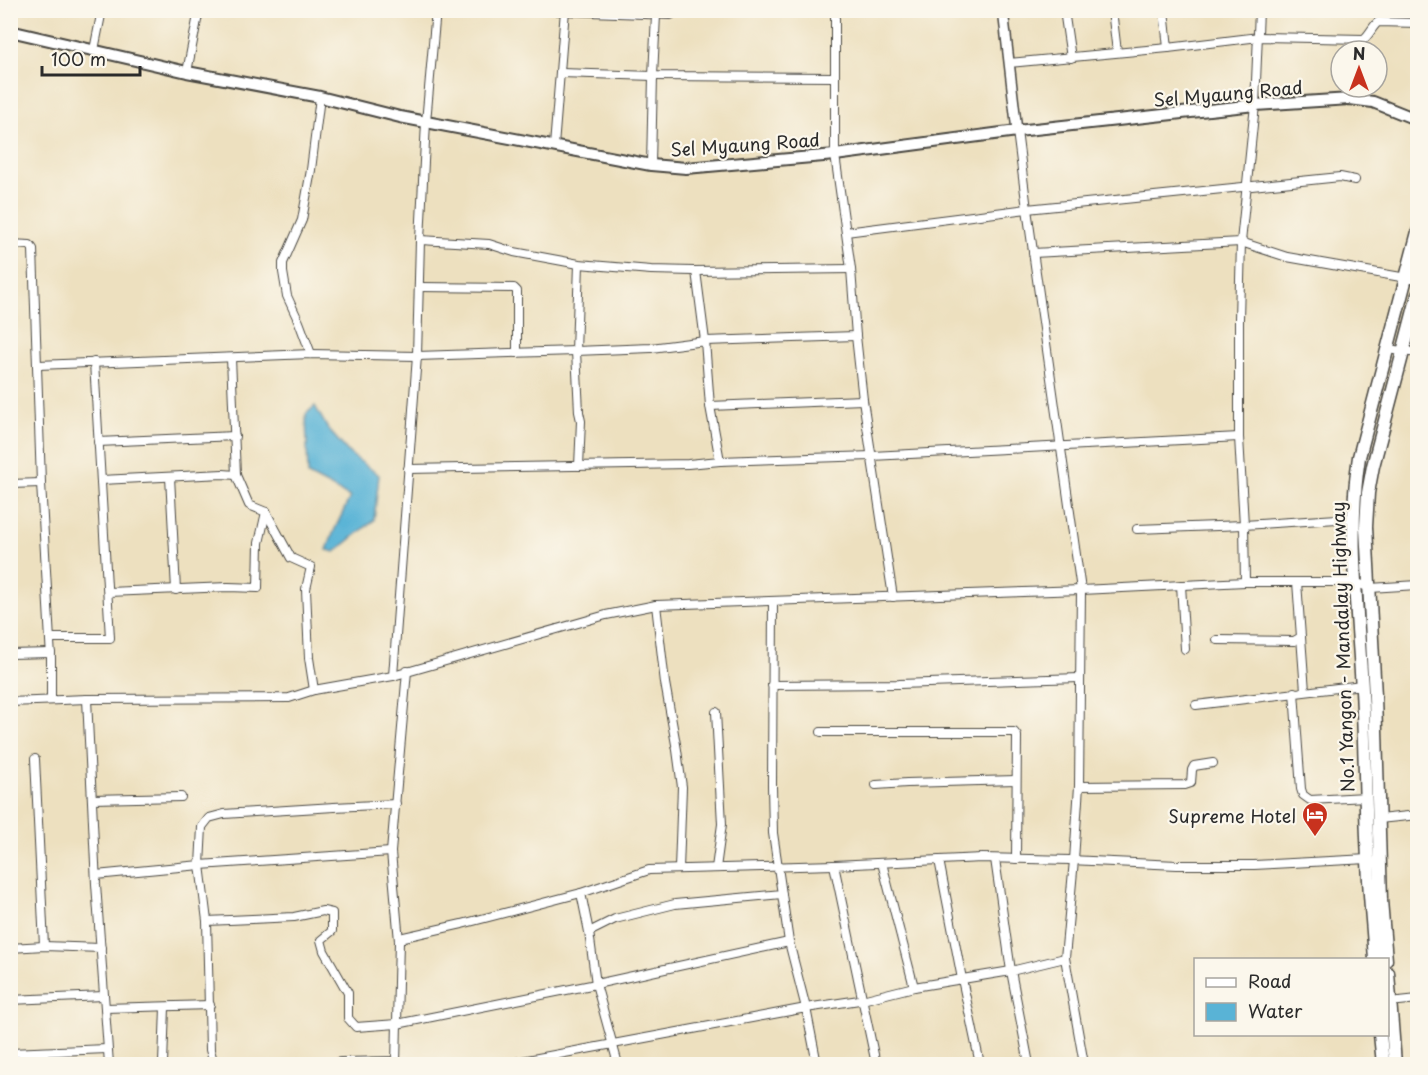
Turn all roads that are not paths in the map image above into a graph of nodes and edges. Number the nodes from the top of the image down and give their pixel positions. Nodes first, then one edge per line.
1 (13, 10) edge
2 (102, 10) edge
3 (199, 10) edge
4 (436, 10) edge
5 (537, 10) edge
6 (677, 10) edge
7 (835, 10) edge
8 (1003, 10) edge
9 (1064, 10) edge
10 (1112, 10) edge
11 (1164, 10) edge
12 (1259, 10) edge
13 (565, 11) edge
14 (656, 15) junction
15 (10, 22) edge
16 (1418, 22) edge
17 (10, 31) edge
18 (1258, 37) junction
19 (1168, 48) junction
20 (94, 50) junction
21 (1117, 52) junction
22 (1071, 58) junction
23 (1009, 63) junction
24 (187, 72) junction
25 (561, 73) junction
26 (653, 76) junction
27 (835, 77) junction
28 (320, 97) junction
29 (1255, 105) junction
30 (1418, 120) edge
31 (426, 122) junction
32 (1017, 131) junction
33 (554, 146) junction
34 (835, 155) junction
35 (651, 165) junction
36 (1355, 180) dead end
37 (1248, 186) junction
38 (1027, 208) junction
39 (846, 232) junction
40 (1418, 232) edge
41 (420, 240) junction
42 (1241, 242) junction
43 (10, 244) edge
44 (1033, 254) junction
45 (579, 264) junction
46 (851, 269) junction
47 (696, 271) junction
48 (1412, 279) edge
49 (419, 286) junction
50 (1418, 295) edge
51 (856, 336) junction
52 (705, 341) junction
53 (1387, 349) junction
54 (576, 351) junction
55 (1403, 351) junction
56 (517, 353) junction
57 (1418, 353) edge
58 (310, 354) junction
59 (417, 356) junction
60 (231, 358) junction
61 (93, 362) junction
62 (38, 365) junction
63 (863, 400) junction
64 (710, 406) junction
65 (1367, 428) junction
66 (1381, 435) junction
67 (235, 436) junction
68 (1239, 437) junction
69 (98, 442) junction
70 (1061, 445) junction
71 (872, 456) junction
72 (720, 461) junction
73 (579, 466) junction
74 (408, 469) junction
75 (236, 475) junction
76 (170, 477) junction
77 (101, 480) junction
78 (41, 483) junction
79 (10, 484) edge
80 (266, 512) junction
81 (1353, 518) junction
82 (1244, 525) junction
83 (1137, 529) dead end
84 (1245, 582) junction
85 (1297, 582) junction
86 (1355, 582) junction
87 (1181, 585) junction
88 (1418, 585) edge
89 (1370, 588) junction
90 (176, 590) junction
91 (1081, 590) junction
92 (108, 592) junction
93 (893, 597) junction
94 (773, 601) junction
95 (656, 605) junction
96 (1301, 637) junction
97 (50, 638) junction
98 (1216, 640) dead end
99 (1185, 649) dead end
100 (51, 653) junction
101 (10, 654) edge
102 (407, 671) junction
103 (393, 676) junction
104 (1080, 678) junction
105 (1362, 684) junction
106 (772, 685) junction
107 (314, 690) junction
108 (1294, 692) junction
109 (1305, 692) junction
110 (87, 699) junction
111 (51, 700) junction
112 (10, 702) edge
113 (1196, 705) dead end
114 (716, 712) dead end
115 (821, 732) dead end
116 (35, 759) dead end
117 (1213, 764) dead end
118 (1016, 780) junction
119 (876, 785) dead end
120 (1078, 786) junction
121 (181, 797) dead end
122 (1365, 797) junction
123 (92, 799) junction
124 (396, 804) junction
125 (1418, 815) edge
126 (1379, 819) junction
127 (391, 852) junction
128 (995, 859) junction
129 (1016, 859) junction
130 (1368, 859) junction
131 (939, 860) junction
132 (1074, 860) junction
133 (882, 863) junction
134 (200, 865) junction
135 (834, 865) junction
136 (779, 867) junction
137 (716, 868) junction
138 (679, 869) junction
139 (96, 875) junction
140 (581, 893) junction
141 (782, 894) junction
142 (207, 921) junction
143 (589, 932) junction
144 (399, 941) junction
145 (789, 942) junction
146 (44, 946) junction
147 (10, 948) edge
148 (100, 948) junction
149 (1065, 958) junction
150 (1375, 958) edge
151 (1386, 958) edge
152 (1011, 971) junction
153 (962, 979) junction
154 (596, 984) junction
155 (914, 987) junction
156 (1389, 988) edge
157 (104, 996) junction
158 (1418, 999) edge
159 (10, 1000) edge
160 (862, 1000) junction
161 (1390, 1002) junction
162 (210, 1005) junction
163 (165, 1007) junction
164 (105, 1008) junction
165 (806, 1008) junction
166 (397, 1024) junction
167 (1380, 1036) edge
168 (612, 1045) junction
169 (108, 1049) junction
170 (10, 1053) edge
171 (396, 1063) edge
172 (109, 1065) edge
173 (163, 1065) edge
174 (214, 1065) edge
175 (330, 1065) edge
176 (506, 1065) edge
177 (618, 1065) edge
178 (817, 1065) edge
179 (876, 1065) edge
180 (980, 1065) edge
181 (1029, 1065) edge
182 (1084, 1065) edge
183 (1383, 1065) edge
184 (1395, 1065) edge

1 - 15 street
2 - 20 street
3 - 24 street
4 - 31 street
5 - 13 street
6 - 14 street
7 - 27 street
8 - 23 street
9 - 22 street
10 - 21 street
11 - 19 street
12 - 18 street
13 - 14 street
13 - 25 street
14 - 26 street
16 - 18 street
17 - 20 main road, Sel Myaung Road
18 - 19 street
18 - 29 street
19 - 21 street
20 - 24 main road, Sel Myaung Road
21 - 22 street
22 - 23 street
23 - 32 street
24 - 28 main road, Sel Myaung Road
25 - 26 street
25 - 33 street
26 - 27 street
26 - 35 street
27 - 34 street
28 - 31 main road, Sel Myaung Road
28 - 58 street
29 - 30 main road, Sel Myaung Road
29 - 32 main road, Sel Myaung Road
29 - 37 street
31 - 33 main road, Sel Myaung Road
31 - 41 street
32 - 34 main road, Sel Myaung Road
32 - 38 street
33 - 35 main road, Sel Myaung Road
34 - 35 main road, Sel Myaung Road
34 - 39 street
36 - 37 street
37 - 38 street
37 - 42 street
38 - 39 street
38 - 44 street
39 - 46 street
40 - 48 highway, No.1 Yangon - Mandalay Highway
41 - 45 street
41 - 49 street
42 - 44 street
42 - 48 street
42 - 68 street
43 - 62 street
44 - 70 street
45 - 47 street
45 - 54 street
46 - 47 street
46 - 51 street
47 - 52 street
48 - 53 highway, No.1 Yangon - Mandalay Highway
49 - 56 street
49 - 59 street
50 - 55 highway, No.1 Yangon - Mandalay Highway
51 - 52 street
51 - 63 street
52 - 54 street
52 - 64 street
53 - 55 street
53 - 65 highway, No.1 Yangon - Mandalay Highway
54 - 56 street
54 - 73 street
55 - 57 street
55 - 66 highway, No.1 Yangon - Mandalay Highway
56 - 59 street
58 - 59 street
58 - 60 street
59 - 74 street
60 - 61 street
60 - 67 street
61 - 62 street
61 - 69 street
62 - 78 street
63 - 64 street
63 - 71 street
64 - 72 street
65 - 66 highway
65 - 81 highway, No.1 Yangon - Mandalay Highway
66 - 89 highway, No.1 Yangon - Mandalay Highway
67 - 69 street
67 - 75 street
68 - 70 street
68 - 82 street
69 - 77 street
70 - 71 street
70 - 91 street
71 - 72 street
71 - 93 street
72 - 73 street
73 - 74 street
74 - 103 street
75 - 76 street
75 - 80 street
76 - 77 street
76 - 90 street
77 - 92 street
78 - 79 street
78 - 97 street
80 - 90 street
80 - 107 street
81 - 82 street
81 - 86 highway, No.1 Yangon - Mandalay Highway
82 - 83 street
82 - 84 street
84 - 85 street
84 - 87 street
85 - 86 street
85 - 96 street
86 - 89 street
86 - 105 highway, No.1 Yangon - Mandalay Highway
87 - 91 street
87 - 99 street
88 - 89 street
89 - 126 highway, No.1 Yangon - Mandalay Highway
90 - 92 street
91 - 93 street
91 - 104 street
92 - 97 street
93 - 94 street
94 - 95 street
94 - 106 street
95 - 102 street
95 - 138 street
96 - 98 street
96 - 109 street
97 - 100 street
100 - 101 street
100 - 111 street
102 - 103 street
102 - 124 street
103 - 107 street
104 - 106 street
104 - 120 street
105 - 109 street
105 - 122 highway, No.1 Yangon - Mandalay Highway
106 - 136 street
107 - 110 street
108 - 109 street
108 - 113 street
108 - 122 street
110 - 111 street
110 - 123 street
111 - 112 street
114 - 137 street
115 - 118 street
116 - 146 street
117 - 120 street
118 - 119 street
118 - 129 street
120 - 132 street
121 - 123 street
122 - 130 highway, No.1 Yangon - Mandalay Highway
123 - 139 street
124 - 127 street
124 - 134 street
125 - 126 street
126 - 151 highway, No.1 Yangon - Mandalay Highway
127 - 134 street
127 - 144 street
128 - 129 street
128 - 131 street
128 - 152 street
129 - 132 street
130 - 132 street
130 - 150 highway, No.1 Yangon - Mandalay Highway
131 - 133 street
131 - 153 street
132 - 149 street
133 - 135 street
133 - 155 street
134 - 139 street
134 - 142 street
135 - 136 street
135 - 160 street
136 - 137 street
136 - 141 street
137 - 138 street
138 - 140 street
139 - 148 street
140 - 143 street
140 - 144 street
141 - 143 street
141 - 145 street
142 - 162 street
142 - 166 street
143 - 154 street
144 - 166 street
145 - 154 street
145 - 165 street
146 - 147 street
146 - 148 street
148 - 157 street
149 - 152 street
149 - 182 street
152 - 153 street
152 - 181 street
153 - 155 street
153 - 180 street
154 - 166 street
154 - 168 street
155 - 160 street
156 - 161 highway
157 - 159 street
157 - 164 street
158 - 161 street
160 - 165 street
160 - 179 street
161 - 184 highway
162 - 163 street
162 - 174 street
163 - 164 street
163 - 173 street
164 - 169 street
165 - 168 street
165 - 178 street
166 - 171 street
167 - 183 highway
168 - 176 street
168 - 177 street
169 - 170 street
169 - 172 street
171 - 175 street

